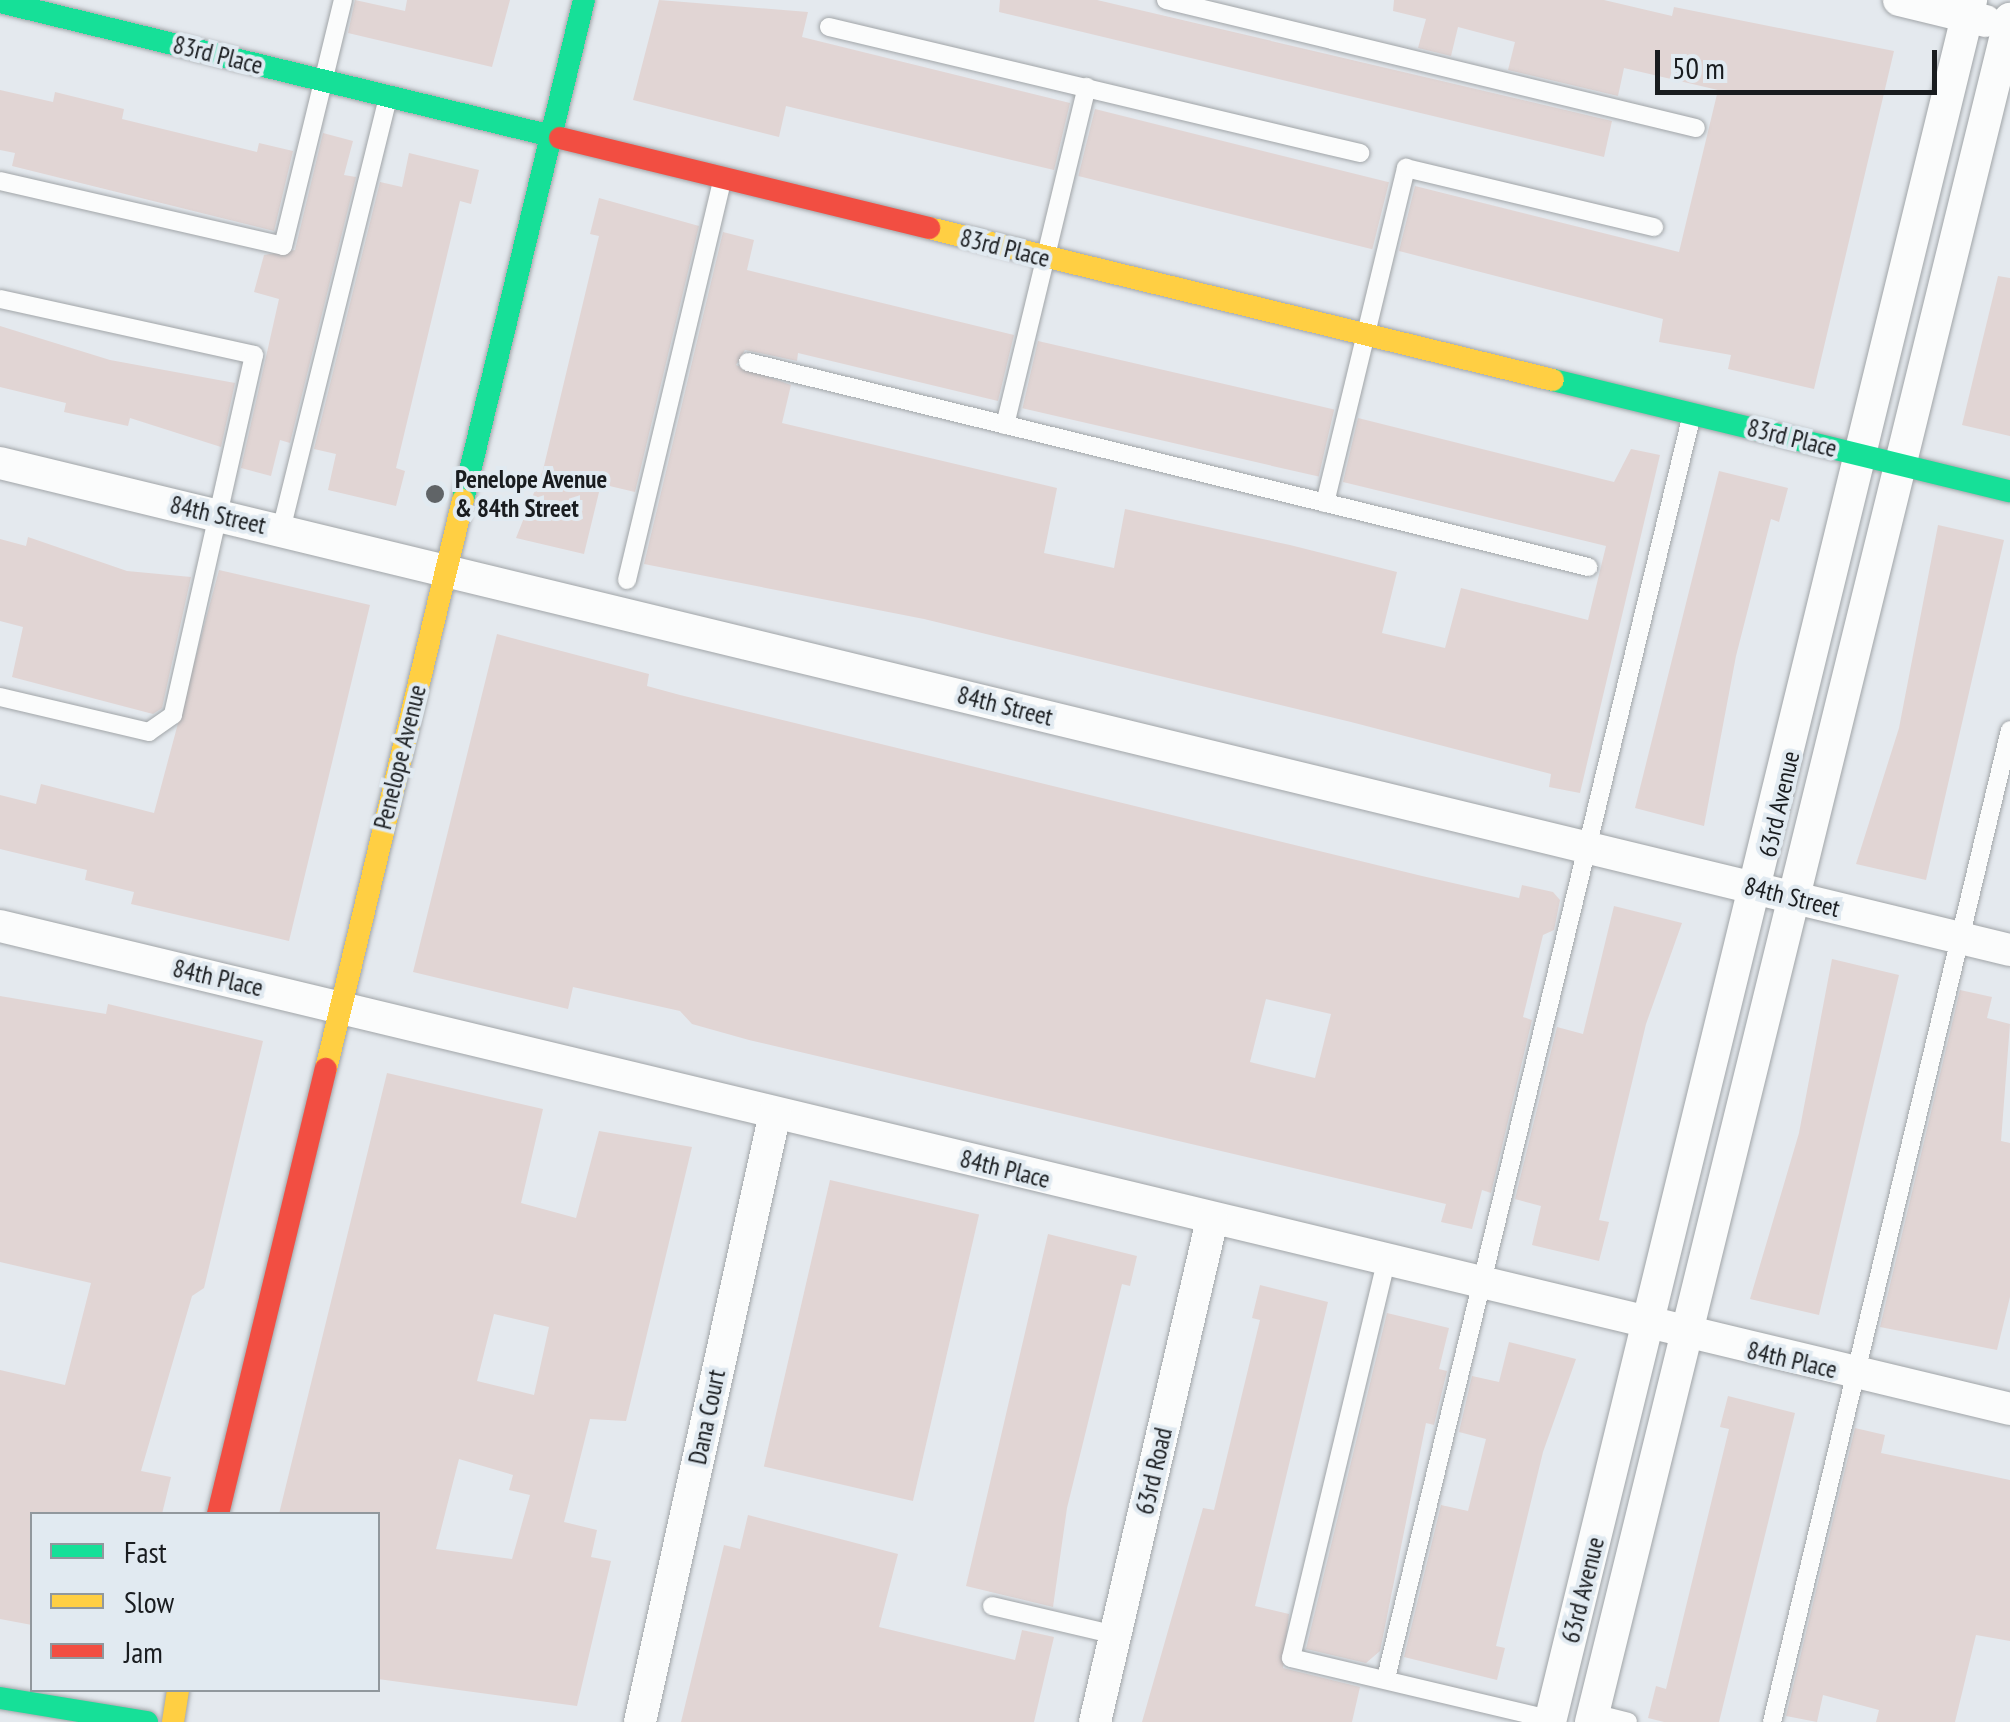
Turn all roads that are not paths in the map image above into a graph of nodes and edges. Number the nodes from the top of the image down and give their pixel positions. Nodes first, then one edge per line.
1 (343, 0) edge
2 (584, 0) edge
3 (1166, 0) edge
4 (1899, 0) edge
5 (0, 2) edge
6 (1969, 8) edge
7 (2009, 24) edge
8 (830, 27) dead end
9 (324, 80) junction
10 (1087, 87) junction
11 (389, 96) junction
12 (1696, 128) dead end
13 (550, 135) junction
14 (1360, 152) dead end
15 (724, 178) junction
16 (0, 180) edge
17 (1654, 227) dead end
18 (1048, 258) junction
19 (0, 299) edge
20 (1372, 334) junction
21 (748, 362) dead end
22 (1692, 414) junction
23 (1005, 425) junction
24 (1860, 455) junction
25 (0, 463) edge
26 (1897, 464) junction
27 (2010, 490) edge
28 (1325, 503) junction
29 (220, 516) junction
30 (281, 530) junction
31 (1588, 567) dead end
32 (445, 570) junction
33 (627, 580) dead end
34 (0, 697) edge
35 (2010, 730) edge
36 (1582, 846) junction
37 (1775, 893) junction
38 (0, 926) edge
39 (1961, 939) junction
40 (2010, 950) edge
41 (339, 1007) junction
42 (775, 1112) junction
43 (1212, 1220) junction
44 (1386, 1262) junction
45 (1475, 1284) junction
46 (1648, 1327) junction
47 (1686, 1336) junction
48 (1855, 1374) junction
49 (2010, 1409) edge
50 (218, 1512) edge
51 (992, 1606) dead end
52 (1116, 1635) junction
53 (1386, 1678) junction
54 (178, 1692) edge
55 (0, 1698) edge
56 (1592, 1718) edge
57 (1550, 1721) edge
58 (147, 1722) edge
59 (173, 1722) edge
60 (640, 1722) edge
61 (1095, 1722) edge
62 (1628, 1722) edge
63 (1772, 1722) edge

1 - 9 lane
2 - 13 street, Penelope Avenue
3 - 12 lane
4 - 6 street
5 - 9 street, 83rd Place
6 - 7 street
6 - 24 street, 63rd Avenue
7 - 26 street, 63rd Avenue
8 - 10 lane
9 - 11 street, 83rd Place
9 - 16 lane
10 - 14 lane
10 - 18 lane
11 - 13 street, 83rd Place
11 - 30 lane
13 - 15 street, 83rd Place
13 - 32 street, Penelope Avenue
15 - 18 street, 83rd Place
15 - 33 lane
17 - 20 lane
18 - 20 street, 83rd Place
18 - 23 lane
19 - 29 lane
20 - 22 street, 83rd Place
20 - 28 lane
21 - 23 lane
22 - 24 street, 83rd Place
22 - 36 lane
23 - 28 lane
24 - 26 street, 83rd Place
24 - 37 street, 63rd Avenue
25 - 29 street, 84th Street
26 - 27 street, 83rd Place
26 - 37 street, 63rd Avenue
28 - 31 lane
29 - 30 street, 84th Street
29 - 34 lane
30 - 32 street, 84th Street
32 - 36 street, 84th Street
32 - 41 street, Penelope Avenue
35 - 39 lane
36 - 37 street, 84th Street
36 - 45 lane
37 - 39 street, 84th Street
37 - 46 street, 63rd Avenue
37 - 47 street, 63rd Avenue
38 - 41 street, 84th Place
39 - 40 street, 84th Street
39 - 48 lane
41 - 42 street, 84th Place
41 - 50 street, Penelope Avenue
42 - 43 street, 84th Place
42 - 60 street, Dana Court
43 - 44 street, 84th Place
43 - 52 street, 63rd Road
44 - 45 street, 84th Place
44 - 53 lane
45 - 46 street, 84th Place
45 - 53 lane
46 - 47 street, 84th Place
46 - 57 street, 63rd Avenue
47 - 48 street, 84th Place
47 - 56 street, 63rd Avenue
48 - 49 street, 84th Place
48 - 63 lane
51 - 52 lane
52 - 61 street, 63rd Road
53 - 57 lane
54 - 59 street
55 - 58 street
56 - 62 lane

